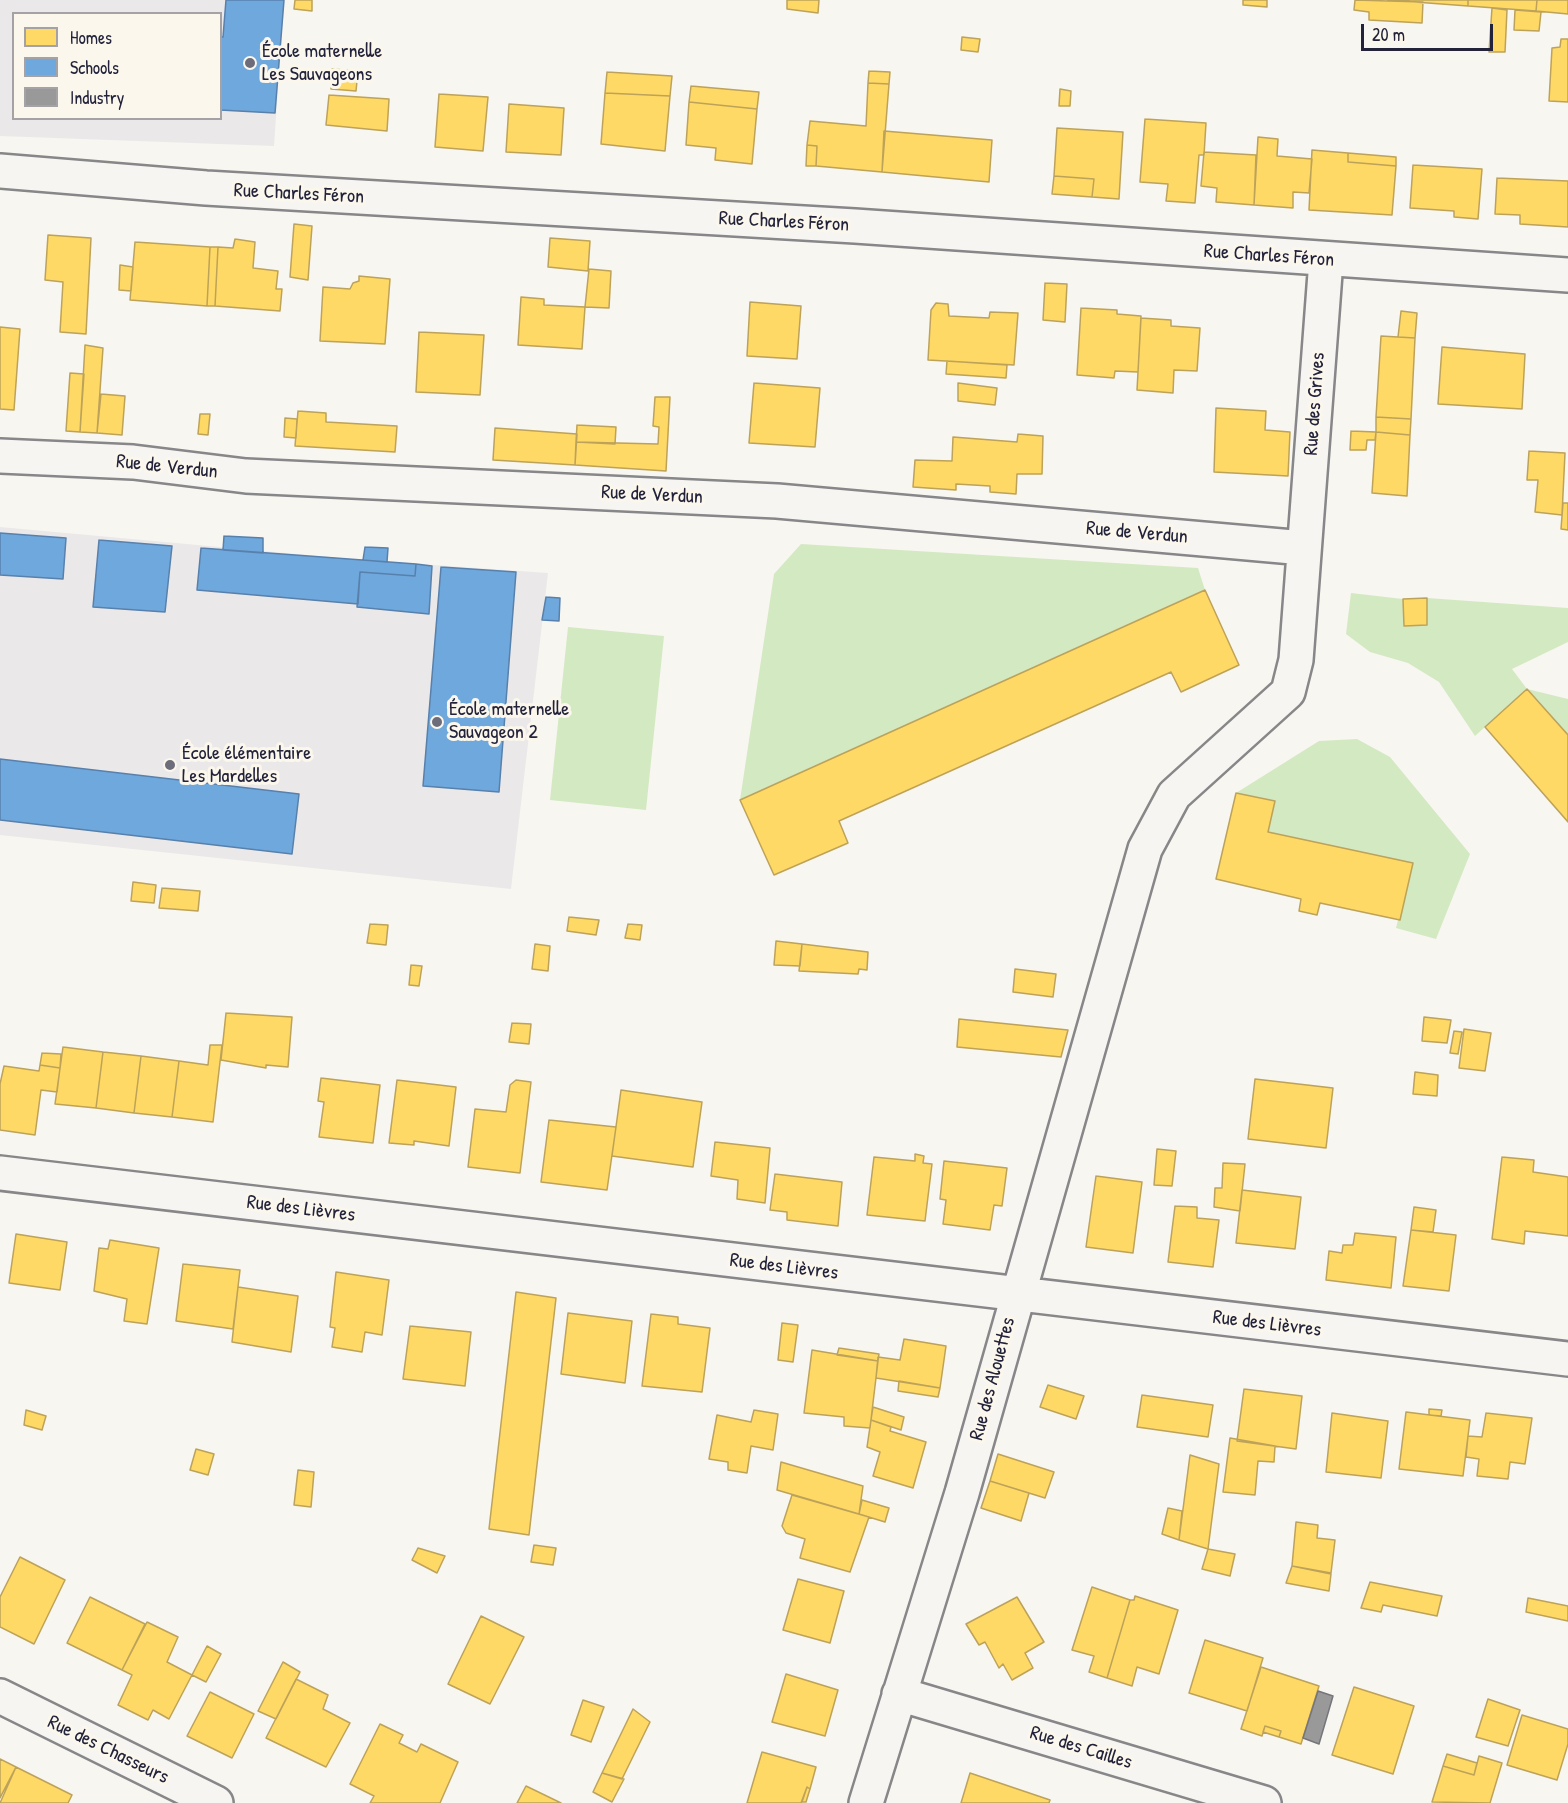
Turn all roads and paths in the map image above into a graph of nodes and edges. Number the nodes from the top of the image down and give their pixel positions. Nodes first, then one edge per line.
1 (0, 171) edge
2 (1326, 260) junction
3 (1568, 275) edge
4 (0, 456) edge
5 (1304, 548) junction
6 (1115, 954) joint
7 (0, 1173) edge
8 (1016, 1294) junction
9 (1568, 1359) edge
10 (899, 1694) junction
11 (0, 1696) edge
12 (216, 1803) edge
13 (866, 1803) edge
14 (1264, 1803) edge

1 - 2 street, Rue Charles Féron
2 - 3 street, Rue Charles Féron
2 - 5 street, Rue des Grives
4 - 5 street, Rue de Verdun
5 - 6 street, Rue des Grives
6 - 8 street, Rue des Alouettes
7 - 8 street, Rue des Lièvres
8 - 9 street, Rue des Lièvres
8 - 10 street, Rue des Alouettes
10 - 13 street, Rue des Alouettes
10 - 14 street, Rue des Cailles
11 - 12 street, Rue des Chasseurs

